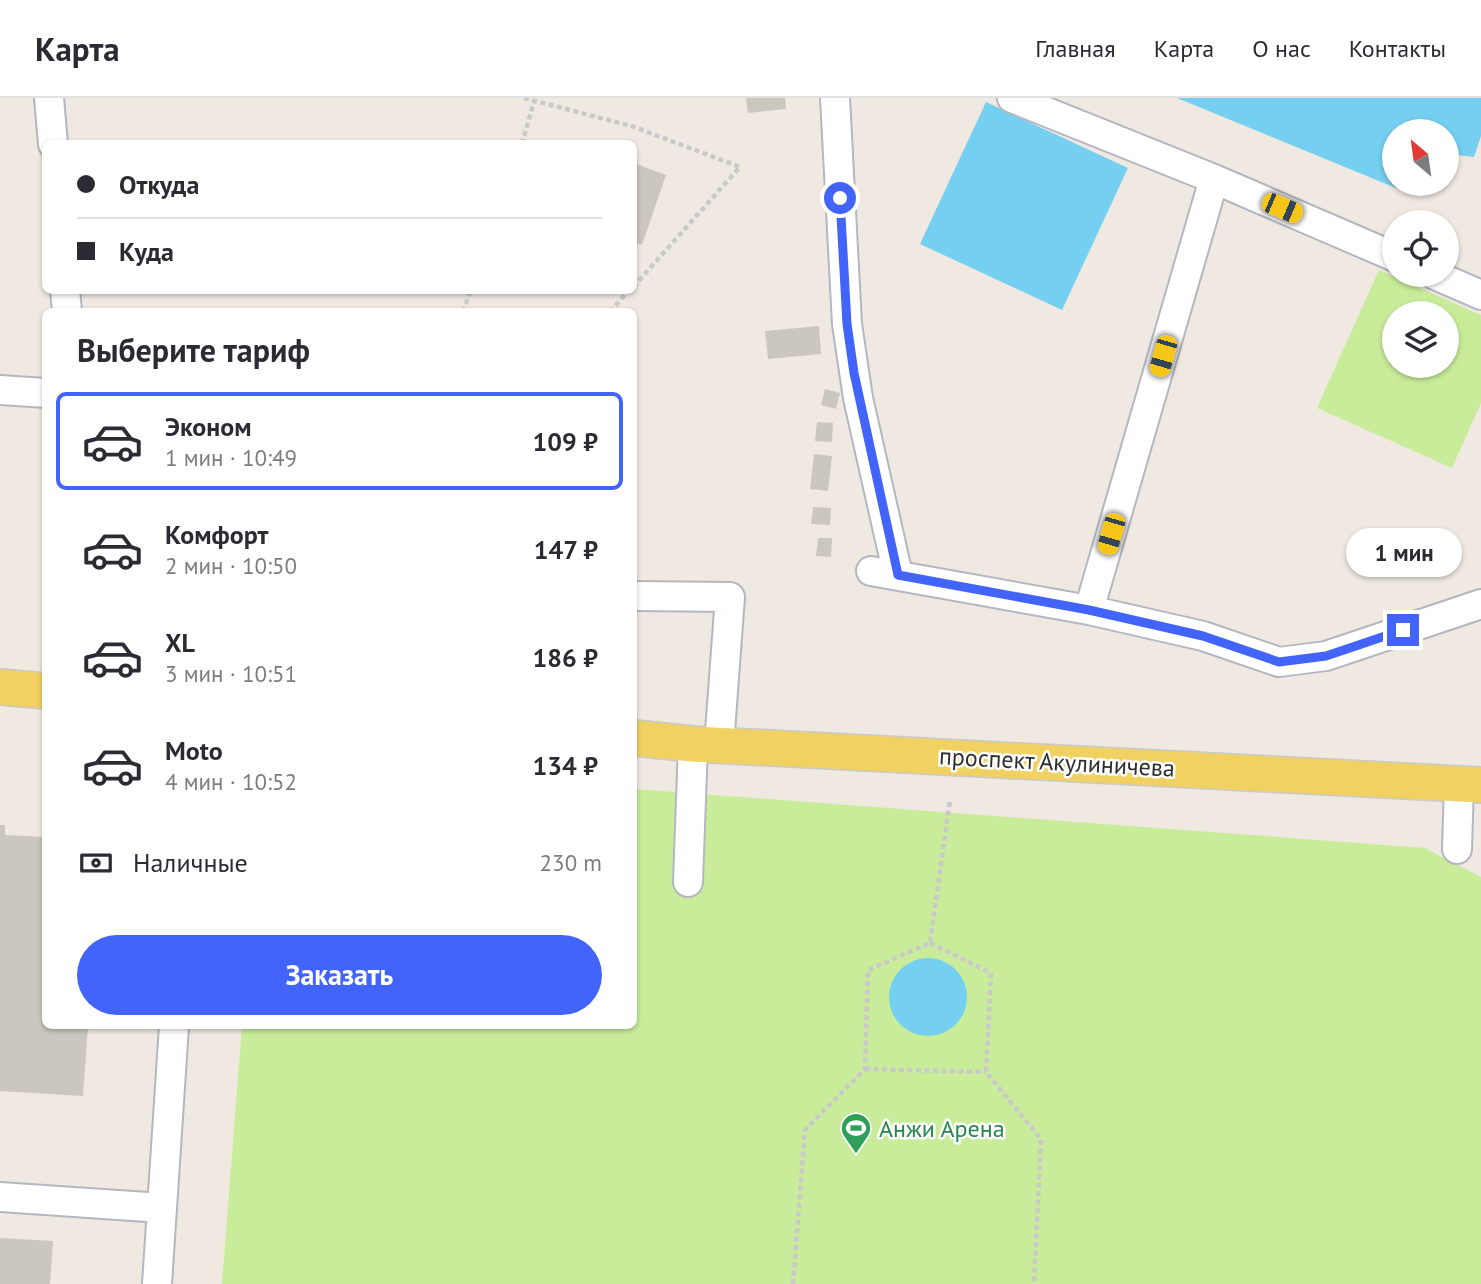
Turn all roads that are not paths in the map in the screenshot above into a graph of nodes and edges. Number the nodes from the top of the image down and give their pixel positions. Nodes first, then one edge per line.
1 (49, 98) edge
2 (835, 98) edge
3 (1012, 98) edge
4 (53, 140) edge
5 (1214, 179) junction
6 (1382, 251) edge
7 (1459, 285) edge
8 (1481, 295) edge
9 (0, 390) edge
10 (42, 393) edge
11 (637, 596) edge
12 (1481, 604) edge
13 (1089, 610) junction
14 (0, 688) edge
15 (42, 691) edge
16 (637, 738) edge
17 (706, 745) junction
18 (1470, 785) edge
19 (1457, 849) dead end
20 (688, 882) dead end
21 (174, 1029) edge
22 (0, 1196) edge
23 (162, 1208) junction
24 (158, 1284) edge

1 - 4 street
2 - 13 street
3 - 5 street
5 - 6 street
5 - 13 street
7 - 8 street
9 - 10 street
11 - 17 street
12 - 13 street
14 - 15 main road
16 - 17 main road, проспект Акулиничева
17 - 18 main road, проспект Акулиничева
17 - 20 street
18 - 19 street
21 - 23 street
22 - 23 street
23 - 24 street

